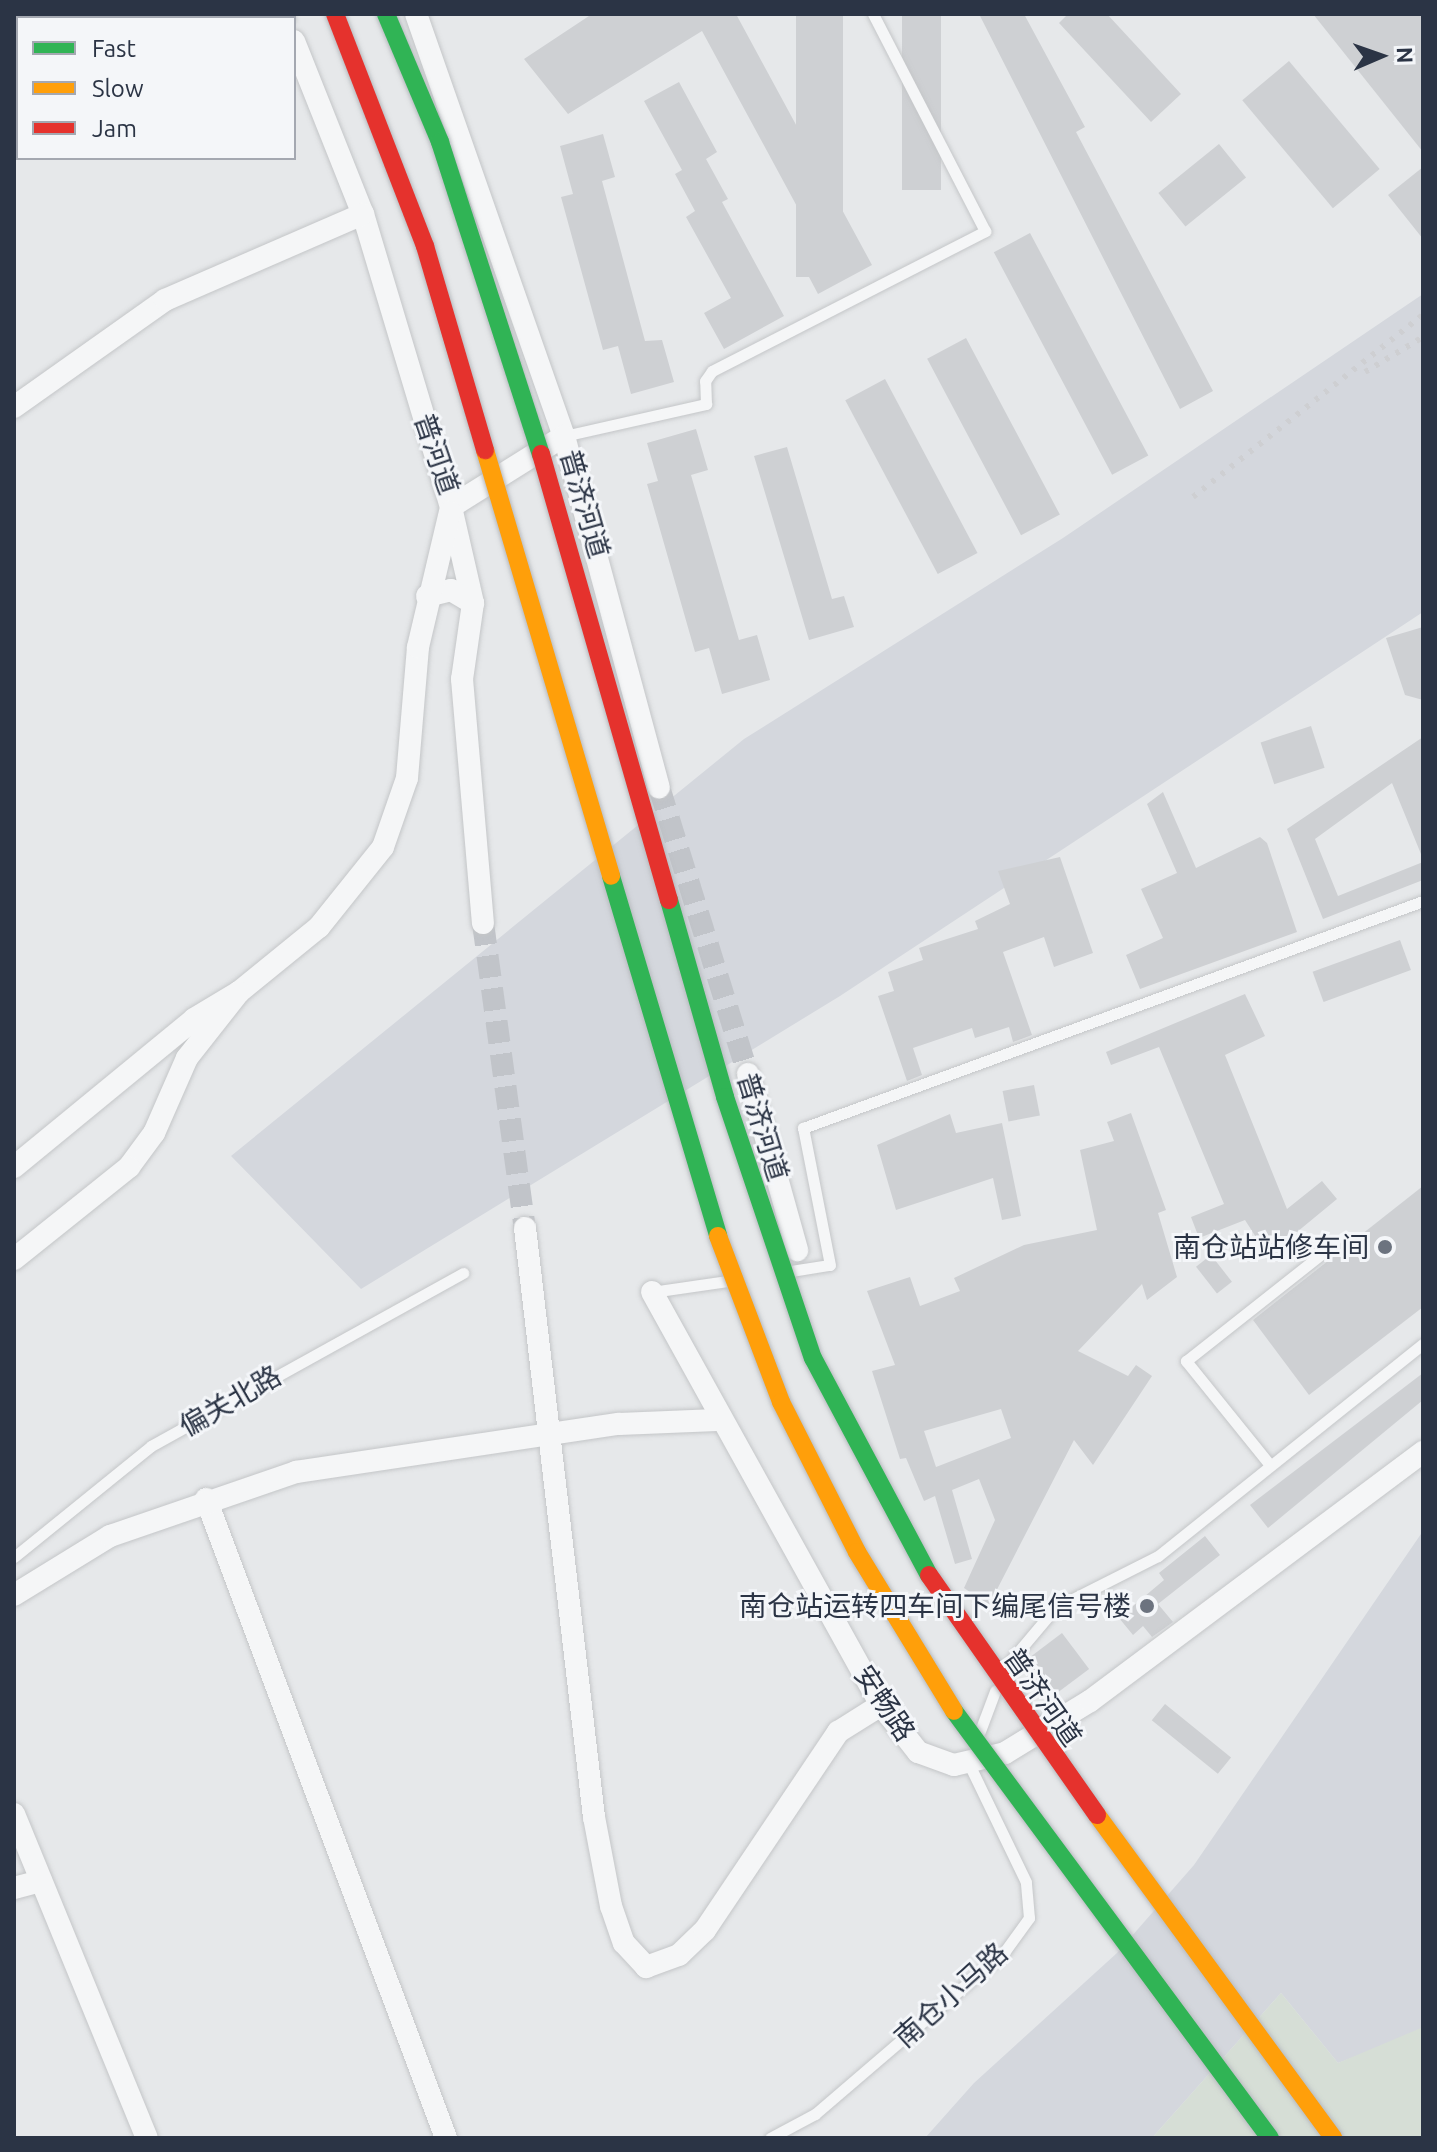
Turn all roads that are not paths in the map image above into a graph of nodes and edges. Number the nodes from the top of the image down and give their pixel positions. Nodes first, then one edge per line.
1 (335, 14) edge
2 (386, 14) edge
3 (416, 14) edge
4 (873, 14) edge
5 (296, 46) edge
6 (363, 214) junction
7 (14, 407) edge
8 (564, 436) junction
9 (451, 507) junction
10 (427, 596) junction
11 (473, 603) junction
12 (659, 787) tunnel mouth
13 (1423, 901) edge
14 (483, 923) tunnel mouth
15 (239, 992) junction
16 (748, 1074) tunnel mouth
17 (14, 1167) edge
18 (525, 1228) tunnel mouth
19 (1320, 1255) dead end
20 (14, 1259) edge
21 (803, 1269) junction
22 (463, 1273) dead end
23 (772, 1274) dead end
24 (757, 1276) dead end
25 (652, 1292) joint
26 (1423, 1344) edge
27 (717, 1420) junction
28 (553, 1433) junction
29 (1423, 1452) edge
30 (1270, 1465) junction
31 (206, 1499) junction
32 (14, 1557) edge
33 (14, 1595) edge
34 (881, 1705) junction
35 (968, 1762) junction
36 (14, 1814) edge
37 (41, 1881) junction
38 (14, 1888) edge
39 (147, 2138) edge
40 (446, 2138) edge
41 (770, 2138) edge
42 (1270, 2138) edge
43 (1333, 2138) edge

1 - 42 highway, bridge
2 - 43 highway, 普济河道, bridge
3 - 8 street
4 - 8 lane
5 - 6 street, 普河道
6 - 7 street
6 - 9 street, 普河道
8 - 9 street, 普河道
8 - 12 street
9 - 10 street
9 - 11 street
10 - 11 street
10 - 15 street
11 - 14 street
13 - 21 lane
15 - 17 street
15 - 20 street
16 - 21 street
18 - 28 street
19 - 30 lane
21 - 23 lane
22 - 32 lane, 偏关北路
24 - 25 lane
25 - 27 street, 安畅路
26 - 30 lane
27 - 28 street
27 - 34 street, 安畅路
28 - 31 street
28 - 34 street
29 - 35 street, 安畅路
30 - 35 lane
31 - 33 street
31 - 40 street
34 - 35 street, 安畅路
35 - 41 lane, 南仓小马路
36 - 37 street
37 - 38 street
37 - 39 street

